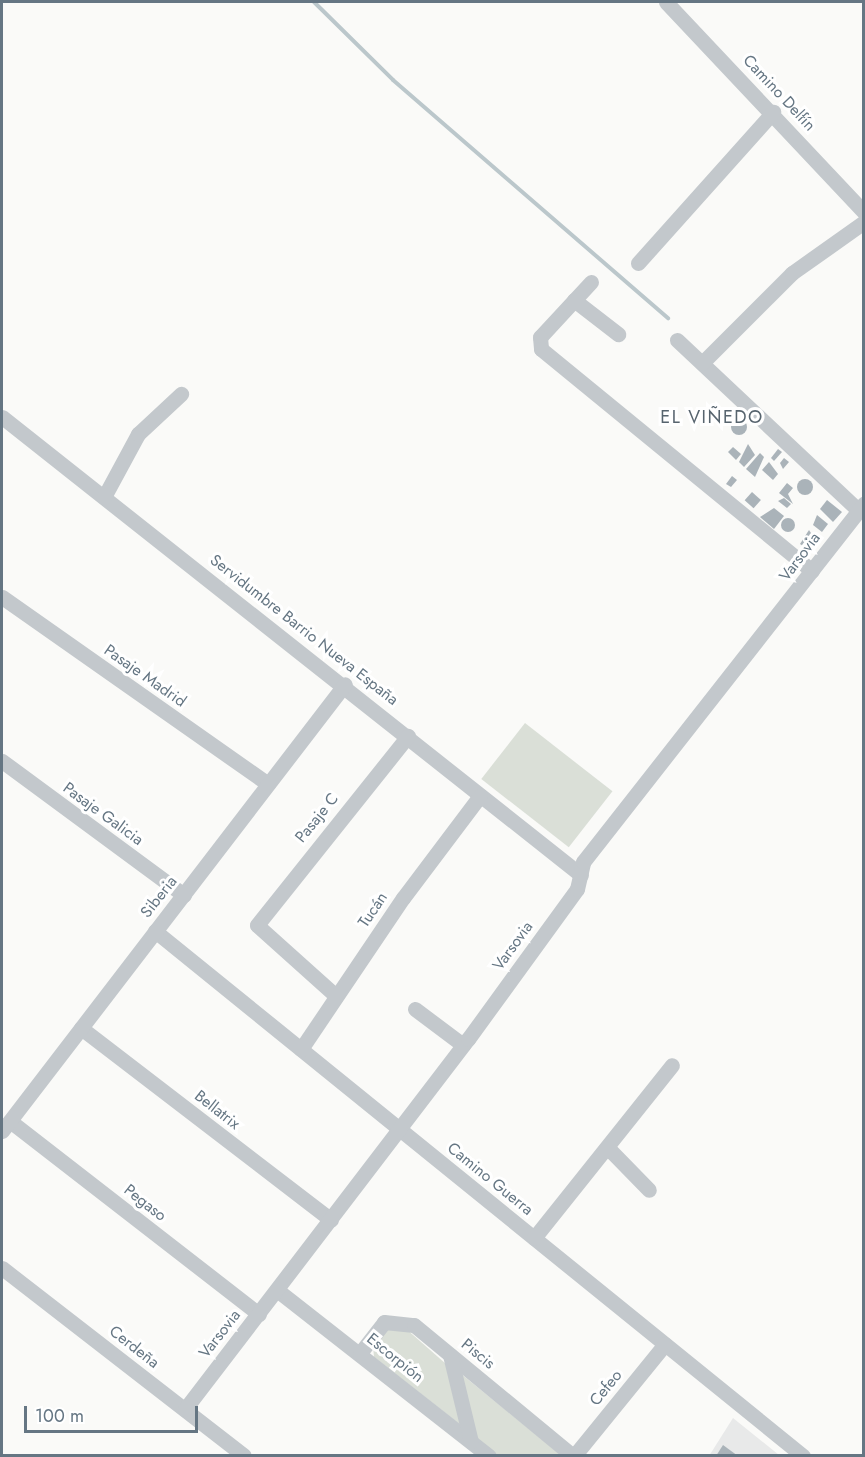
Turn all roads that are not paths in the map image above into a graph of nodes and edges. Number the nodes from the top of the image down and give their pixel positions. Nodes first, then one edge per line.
1 (666, 2) edge
2 (772, 112) junction
3 (864, 212) edge
4 (864, 222) edge
5 (638, 263) dead end
6 (591, 282) dead end
7 (574, 300) junction
8 (618, 334) dead end
9 (677, 340) dead end
10 (702, 363) junction
11 (181, 394) dead end
12 (2, 417) edge
13 (105, 497) junction
14 (861, 506) edge
15 (812, 571) junction
16 (2, 597) edge
17 (345, 684) junction
18 (408, 736) junction
19 (2, 761) edge
20 (268, 784) junction
21 (480, 796) junction
22 (581, 875) junction
23 (184, 895) junction
24 (155, 931) junction
25 (336, 996) junction
26 (415, 1009) dead end
27 (81, 1028) junction
28 (463, 1045) junction
29 (301, 1049) junction
30 (672, 1065) dead end
31 (5, 1126) edge
32 (401, 1130) junction
33 (609, 1149) junction
34 (649, 1190) dead end
35 (331, 1220) junction
36 (534, 1238) junction
37 (2, 1268) edge
38 (277, 1290) junction
39 (259, 1314) junction
40 (665, 1344) junction
41 (360, 1353) junction
42 (450, 1355) junction
43 (185, 1409) junction
44 (480, 1451) edge
45 (244, 1455) edge
46 (574, 1455) edge
47 (803, 1455) edge

1 - 2 street, Camino Delfín
2 - 3 street, Camino Delfín
2 - 5 street
4 - 10 street
6 - 7 street
7 - 8 street
7 - 15 street
9 - 10 street
10 - 14 street
11 - 13 street
12 - 13 street, Servidumbre Barrio Nueva España
13 - 17 street, Servidumbre Barrio Nueva España
14 - 15 street, Varsovia
15 - 22 street, Varsovia
16 - 20 street, Pasaje Madrid
17 - 18 street, Servidumbre Barrio Nueva España
17 - 20 street, Siberia
18 - 21 street, Servidumbre Barrio Nueva España
18 - 25 street, Pasaje C
19 - 23 street, Pasaje Galicia
20 - 23 street, Siberia
21 - 22 street, Servidumbre Barrio Nueva España
21 - 25 street, Tucán
22 - 28 street, Varsovia
23 - 24 street, Siberia
24 - 27 street, Siberia
24 - 29 street, Camino Guerra
25 - 29 street, Tucán
26 - 28 street
27 - 31 street, Siberia
27 - 35 street, Bellatrix
28 - 32 street, Varsovia
29 - 32 street, Camino Guerra
30 - 33 street
31 - 39 street, Pegaso
32 - 35 street, Varsovia
32 - 36 street, Camino Guerra
33 - 34 street
33 - 36 street
35 - 38 street, Varsovia
36 - 40 street, Camino Guerra
37 - 43 street, Cerdeña
38 - 39 street, Varsovia
38 - 41 street, Escorpión
39 - 43 street, Varsovia
40 - 46 street, Cefeo
40 - 47 street, Camino Guerra
41 - 42 street, Piscis
41 - 44 street, Escorpión
42 - 44 street
42 - 46 street, Piscis
43 - 45 street, Cerdeña

